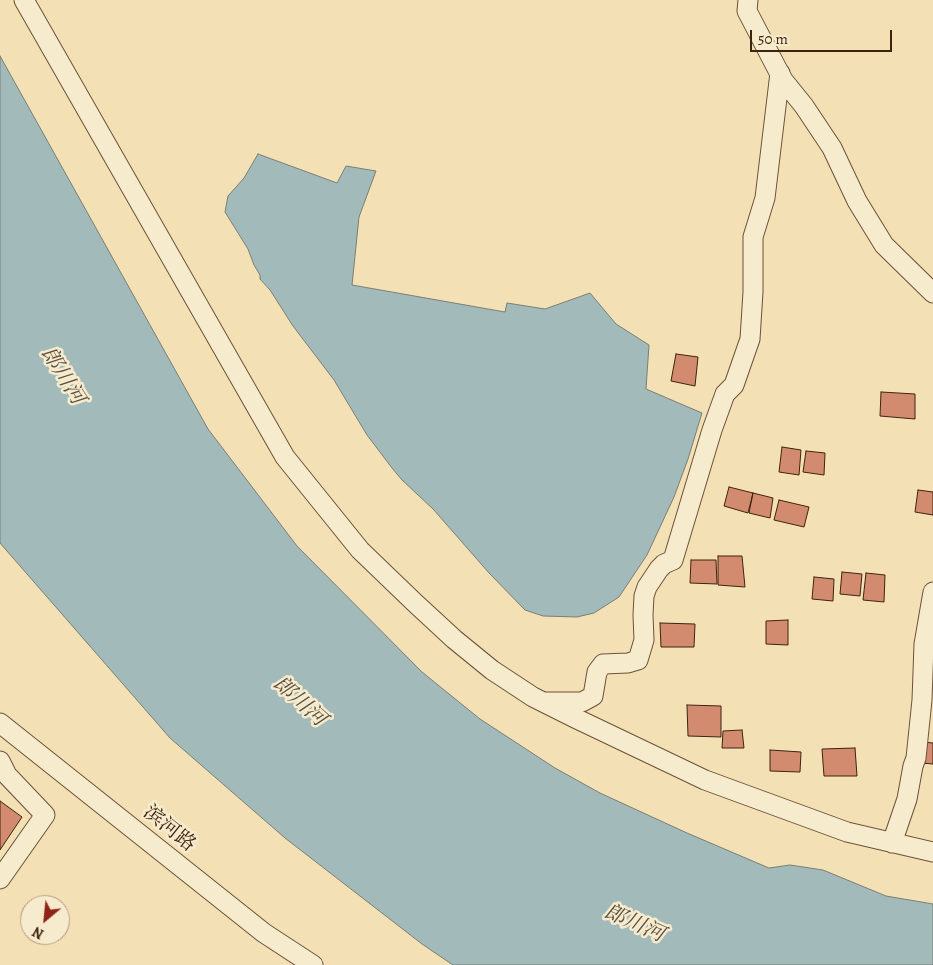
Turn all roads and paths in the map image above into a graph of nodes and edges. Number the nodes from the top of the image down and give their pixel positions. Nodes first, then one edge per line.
1 (24, 0) edge
2 (748, 0) edge
3 (780, 73) junction
4 (933, 293) edge
5 (933, 592) edge
6 (543, 702) junction
7 (0, 723) edge
8 (0, 761) edge
9 (892, 842) junction
10 (933, 852) edge
11 (0, 879) edge
12 (313, 965) edge

1 - 6 street
2 - 3 street
3 - 4 street
3 - 6 street
5 - 9 street
6 - 9 street
7 - 12 street, 滨河路
8 - 11 street
9 - 10 street

